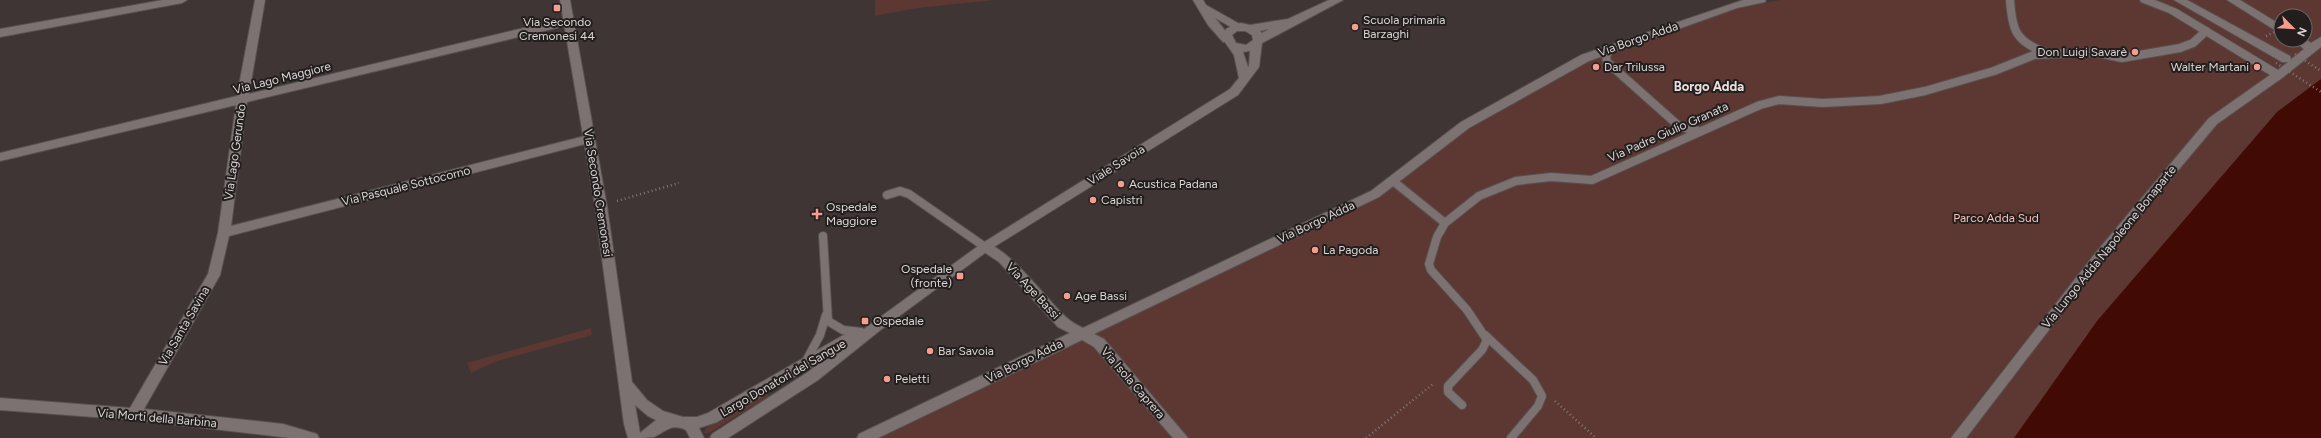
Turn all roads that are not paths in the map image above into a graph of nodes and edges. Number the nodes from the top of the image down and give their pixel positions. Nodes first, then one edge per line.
1 (182, 0) edge
2 (260, 0) edge
3 (565, 0) edge
4 (1338, 0) edge
5 (1761, 0) edge
6 (2010, 0) edge
7 (2145, 0) edge
8 (2179, 0) edge
9 (2196, 0) edge
10 (2232, 0) edge
11 (1201, 3) edge
12 (569, 21) junction
13 (1292, 21) junction
14 (2273, 24) edge
15 (1245, 28) junction
16 (2206, 31) junction
17 (2238, 31) junction
18 (0, 33) edge
19 (1229, 42) junction
20 (1257, 42) junction
21 (2309, 48) edge
22 (1610, 49) junction
23 (2049, 54) junction
24 (2286, 59) road end
25 (2278, 75) junction
26 (1245, 80) junction
27 (242, 101) junction
28 (1699, 131) junction
29 (589, 139) junction
30 (0, 157) edge
31 (1393, 181) junction
32 (887, 194) dead end
33 (1445, 223) junction
34 (224, 233) junction
35 (823, 236) dead end
36 (985, 247) junction
37 (826, 314) junction
38 (878, 324) junction
39 (861, 332) junction
40 (1081, 333) junction
41 (1485, 335) junction
42 (804, 365) junction
43 (627, 386) junction
44 (0, 404) edge
45 (1462, 405) dead end
46 (134, 414) junction
47 (681, 422) junction
48 (312, 438) edge
49 (635, 438) edge
50 (645, 438) edge
51 (697, 438) edge
52 (717, 438) edge
53 (864, 438) edge
54 (1181, 438) edge
55 (1511, 438) edge
56 (1958, 438) edge

1 - 18 street
2 - 27 street, Via Lago Gerundo
3 - 12 street, Via Secondo Cremonesi
4 - 13 street
5 - 22 street, Via Borgo Adda
6 - 23 lane
7 - 16 street
8 - 17 street
9 - 17 street
10 - 14 street
11 - 15 street
11 - 19 street
12 - 27 street, Via Lago Maggiore
12 - 29 street, Via Secondo Cremonesi
13 - 15 street
13 - 20 street
15 - 19 street
15 - 20 street
16 - 23 lane, Via Padre Giulio Granata
16 - 25 street
17 - 24 street
19 - 20 street
19 - 26 street
20 - 26 street, Viale Savoia
21 - 25 street, Via Lungo Adda Napoleone Bonaparte
22 - 28 lane
22 - 31 street, Via Borgo Adda
23 - 28 lane, Via Padre Giulio Granata
25 - 56 street, Via Lungo Adda Napoleone Bonaparte
26 - 36 street, Viale Savoia
27 - 30 street, Via Lago Maggiore
27 - 34 street, Via Lago Gerundo
28 - 33 lane, Via Padre Giulio Granata
29 - 34 street, Via Pasquale Sottocorno
29 - 43 street, Via Secondo Cremonesi
31 - 33 lane
31 - 40 street, Via Borgo Adda
32 - 36 lane
33 - 41 lane
34 - 46 street, Via Santa Savina
35 - 37 lane
36 - 38 street, Largo Donatori del Sangue
36 - 40 street, Via Age Bassi
37 - 39 lane
37 - 42 lane
38 - 39 street, Largo Donatori del Sangue
38 - 52 street, Largo Donatori del Sangue
39 - 42 street, Largo Donatori del Sangue
40 - 53 street, Via Borgo Adda
40 - 54 street, Via Isola Caprera
41 - 45 lane
41 - 55 lane
42 - 47 street, Largo Donatori del Sangue
43 - 47 street
43 - 49 street, Via Secondo Cremonesi
44 - 46 street, Via Morti della Barbina
46 - 48 street, Via Morti della Barbina
47 - 50 street
47 - 51 street

